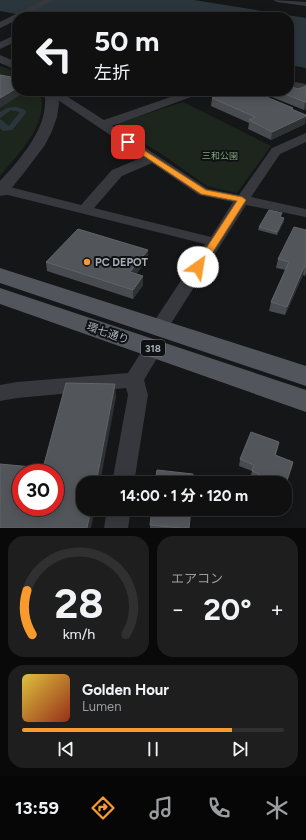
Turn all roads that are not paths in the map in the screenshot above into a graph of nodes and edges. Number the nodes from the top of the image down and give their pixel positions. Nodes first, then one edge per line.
1 (50, 0) edge
2 (277, 0) edge
3 (306, 4) edge
4 (27, 12) edge
5 (12, 20) edge
6 (1, 26) edge
7 (12, 31) edge
8 (12, 40) edge
9 (0, 46) edge
10 (0, 59) edge
11 (12, 64) edge
12 (294, 85) edge
13 (306, 86) edge
14 (55, 96) edge
15 (60, 96) edge
16 (184, 96) edge
17 (102, 125) junction
18 (306, 137) edge
19 (153, 158) junction
20 (1, 190) edge
21 (242, 200) junction
22 (85, 209) junction
23 (306, 213) edge
24 (214, 242) junction
25 (0, 275) edge
26 (0, 296) edge
27 (156, 338) junction
28 (306, 376) edge
29 (134, 380) junction
30 (0, 393) edge
31 (306, 400) edge
32 (124, 476) edge
33 (118, 516) edge
34 (116, 528) edge

1 - 4 street
2 - 3 street
5 - 6 street
6 - 7 street
8 - 9 street
10 - 11 street
12 - 13 street
14 - 20 street
15 - 17 street
16 - 17 street
17 - 19 street
18 - 21 street
19 - 21 street
19 - 22 street
20 - 22 street
21 - 23 street
21 - 24 street
22 - 24 street
24 - 27 street
25 - 27 main road, 環七通り / 318
26 - 27 main road, 環七通り / 318
27 - 28 main road, 環七通り / 318
27 - 29 street
27 - 31 main road, 環七通り / 318
29 - 30 street
29 - 32 street
33 - 34 street

